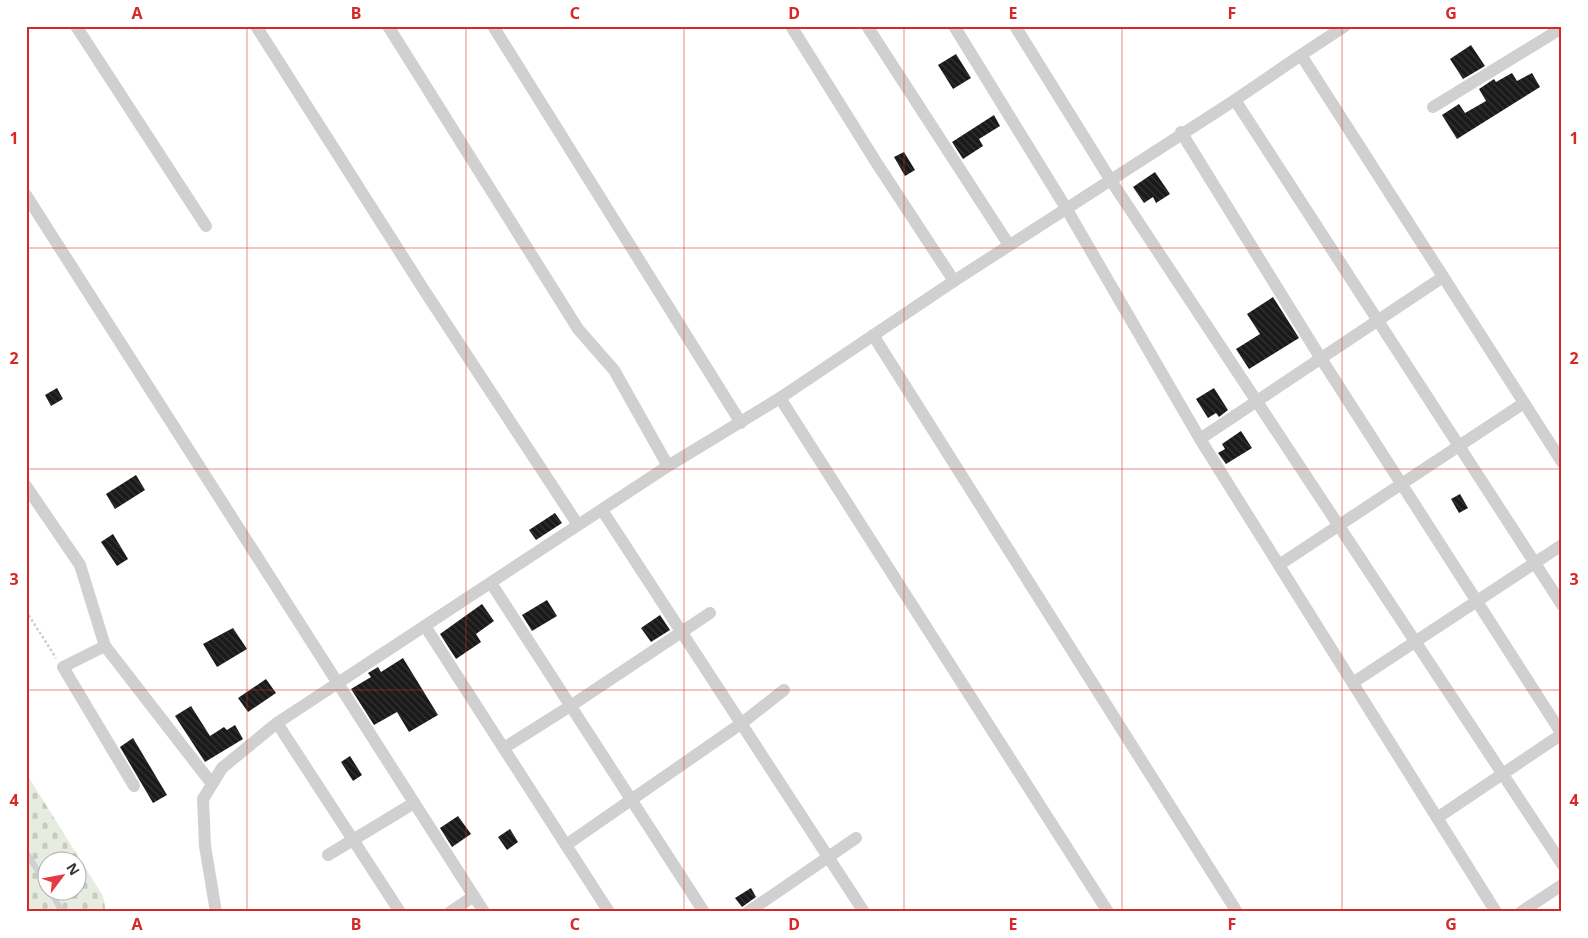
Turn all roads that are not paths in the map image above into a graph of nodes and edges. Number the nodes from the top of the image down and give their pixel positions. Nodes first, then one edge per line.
1 (76, 26) edge
2 (256, 26) edge
3 (388, 26) edge
4 (493, 26) edge
5 (791, 26) edge
6 (954, 26) edge
7 (1015, 26) edge
8 (1345, 26) edge
9 (871, 28) edge
10 (1562, 28) edge
11 (1300, 55) junction
12 (1235, 100) junction
13 (1432, 108) dead end
14 (1182, 132) junction
15 (1110, 179) junction
16 (26, 196) edge
17 (1066, 208) junction
18 (206, 226) dead end
19 (1009, 245) junction
20 (1443, 277) junction
21 (954, 281) junction
22 (1376, 320) junction
23 (873, 335) junction
24 (1320, 357) junction
25 (780, 398) junction
26 (1258, 400) junction
27 (1524, 403) junction
28 (740, 423) junction
29 (1200, 439) junction
30 (1459, 446) junction
31 (1562, 462) edge
32 (668, 466) junction
33 (1402, 484) junction
34 (26, 486) edge
35 (602, 510) junction
36 (578, 525) junction
37 (1337, 527) junction
38 (1562, 544) edge
39 (1535, 564) junction
40 (1279, 565) junction
41 (491, 582) junction
42 (1477, 602) junction
43 (1562, 605) edge
44 (710, 613) dead end
45 (425, 626) junction
46 (682, 631) junction
47 (1415, 644) junction
48 (105, 646) junction
49 (1354, 682) junction
50 (337, 683) junction
51 (784, 690) dead end
52 (572, 705) junction
53 (277, 723) junction
54 (742, 723) junction
55 (1562, 734) edge
56 (504, 748) junction
57 (1501, 774) junction
58 (212, 784) junction
59 (134, 786) dead end
60 (632, 798) junction
61 (414, 803) junction
62 (1437, 818) junction
63 (856, 838) dead end
64 (353, 839) junction
65 (566, 845) junction
66 (26, 852) edge
67 (328, 855) dead end
68 (828, 857) junction
69 (1562, 864) edge
70 (38, 871) edge
71 (1562, 885) edge
72 (474, 896) junction
73 (55, 900) edge
74 (62, 912) edge
75 (216, 912) edge
76 (400, 912) edge
77 (450, 912) edge
78 (484, 912) edge
79 (609, 912) edge
80 (704, 912) edge
81 (748, 912) edge
82 (864, 912) edge
83 (1108, 912) edge
84 (1237, 912) edge
85 (1496, 912) edge
86 (1521, 912) edge

1 - 18 street
2 - 36 street
3 - 32 street
4 - 28 street
5 - 21 street
6 - 17 street
7 - 15 street
8 - 11 street
9 - 19 street
10 - 13 street
11 - 12 street
11 - 20 street
12 - 14 street
12 - 22 street
14 - 15 street
14 - 24 street
15 - 17 street
15 - 26 street
16 - 50 street
17 - 19 street
17 - 29 street
19 - 21 street
20 - 22 street
20 - 27 street
21 - 23 street
22 - 24 street
22 - 30 street
23 - 25 street
23 - 84 street
24 - 26 street
24 - 33 street
25 - 28 street
25 - 83 street
26 - 29 street
26 - 37 street
27 - 30 street
27 - 31 street
28 - 32 street
29 - 40 street
30 - 33 street
30 - 39 street
32 - 35 street
33 - 37 street
33 - 42 street
34 - 48 street
35 - 36 street
35 - 46 street
36 - 41 street
37 - 40 street
37 - 47 street
38 - 39 street
39 - 42 street
39 - 43 street
40 - 49 street
41 - 45 street
41 - 52 street
42 - 47 street
42 - 55 street
44 - 46 street
45 - 50 street
45 - 56 street
46 - 52 street
46 - 54 street
47 - 49 street
47 - 57 street
48 - 58 street
48 - 59 street
49 - 62 street
50 - 53 street
50 - 61 street
51 - 54 street
52 - 56 street
52 - 60 street
53 - 58 street
53 - 64 street
54 - 60 street
54 - 68 street
55 - 57 street
56 - 65 street
57 - 62 street
57 - 69 street
58 - 75 street
60 - 65 street
60 - 80 street
61 - 64 street
61 - 72 street
62 - 85 street
63 - 68 street
64 - 67 street
64 - 76 street
65 - 79 street
66 - 70 lane
68 - 81 street
68 - 82 street
71 - 86 street
72 - 77 street
72 - 78 street
73 - 74 lane

